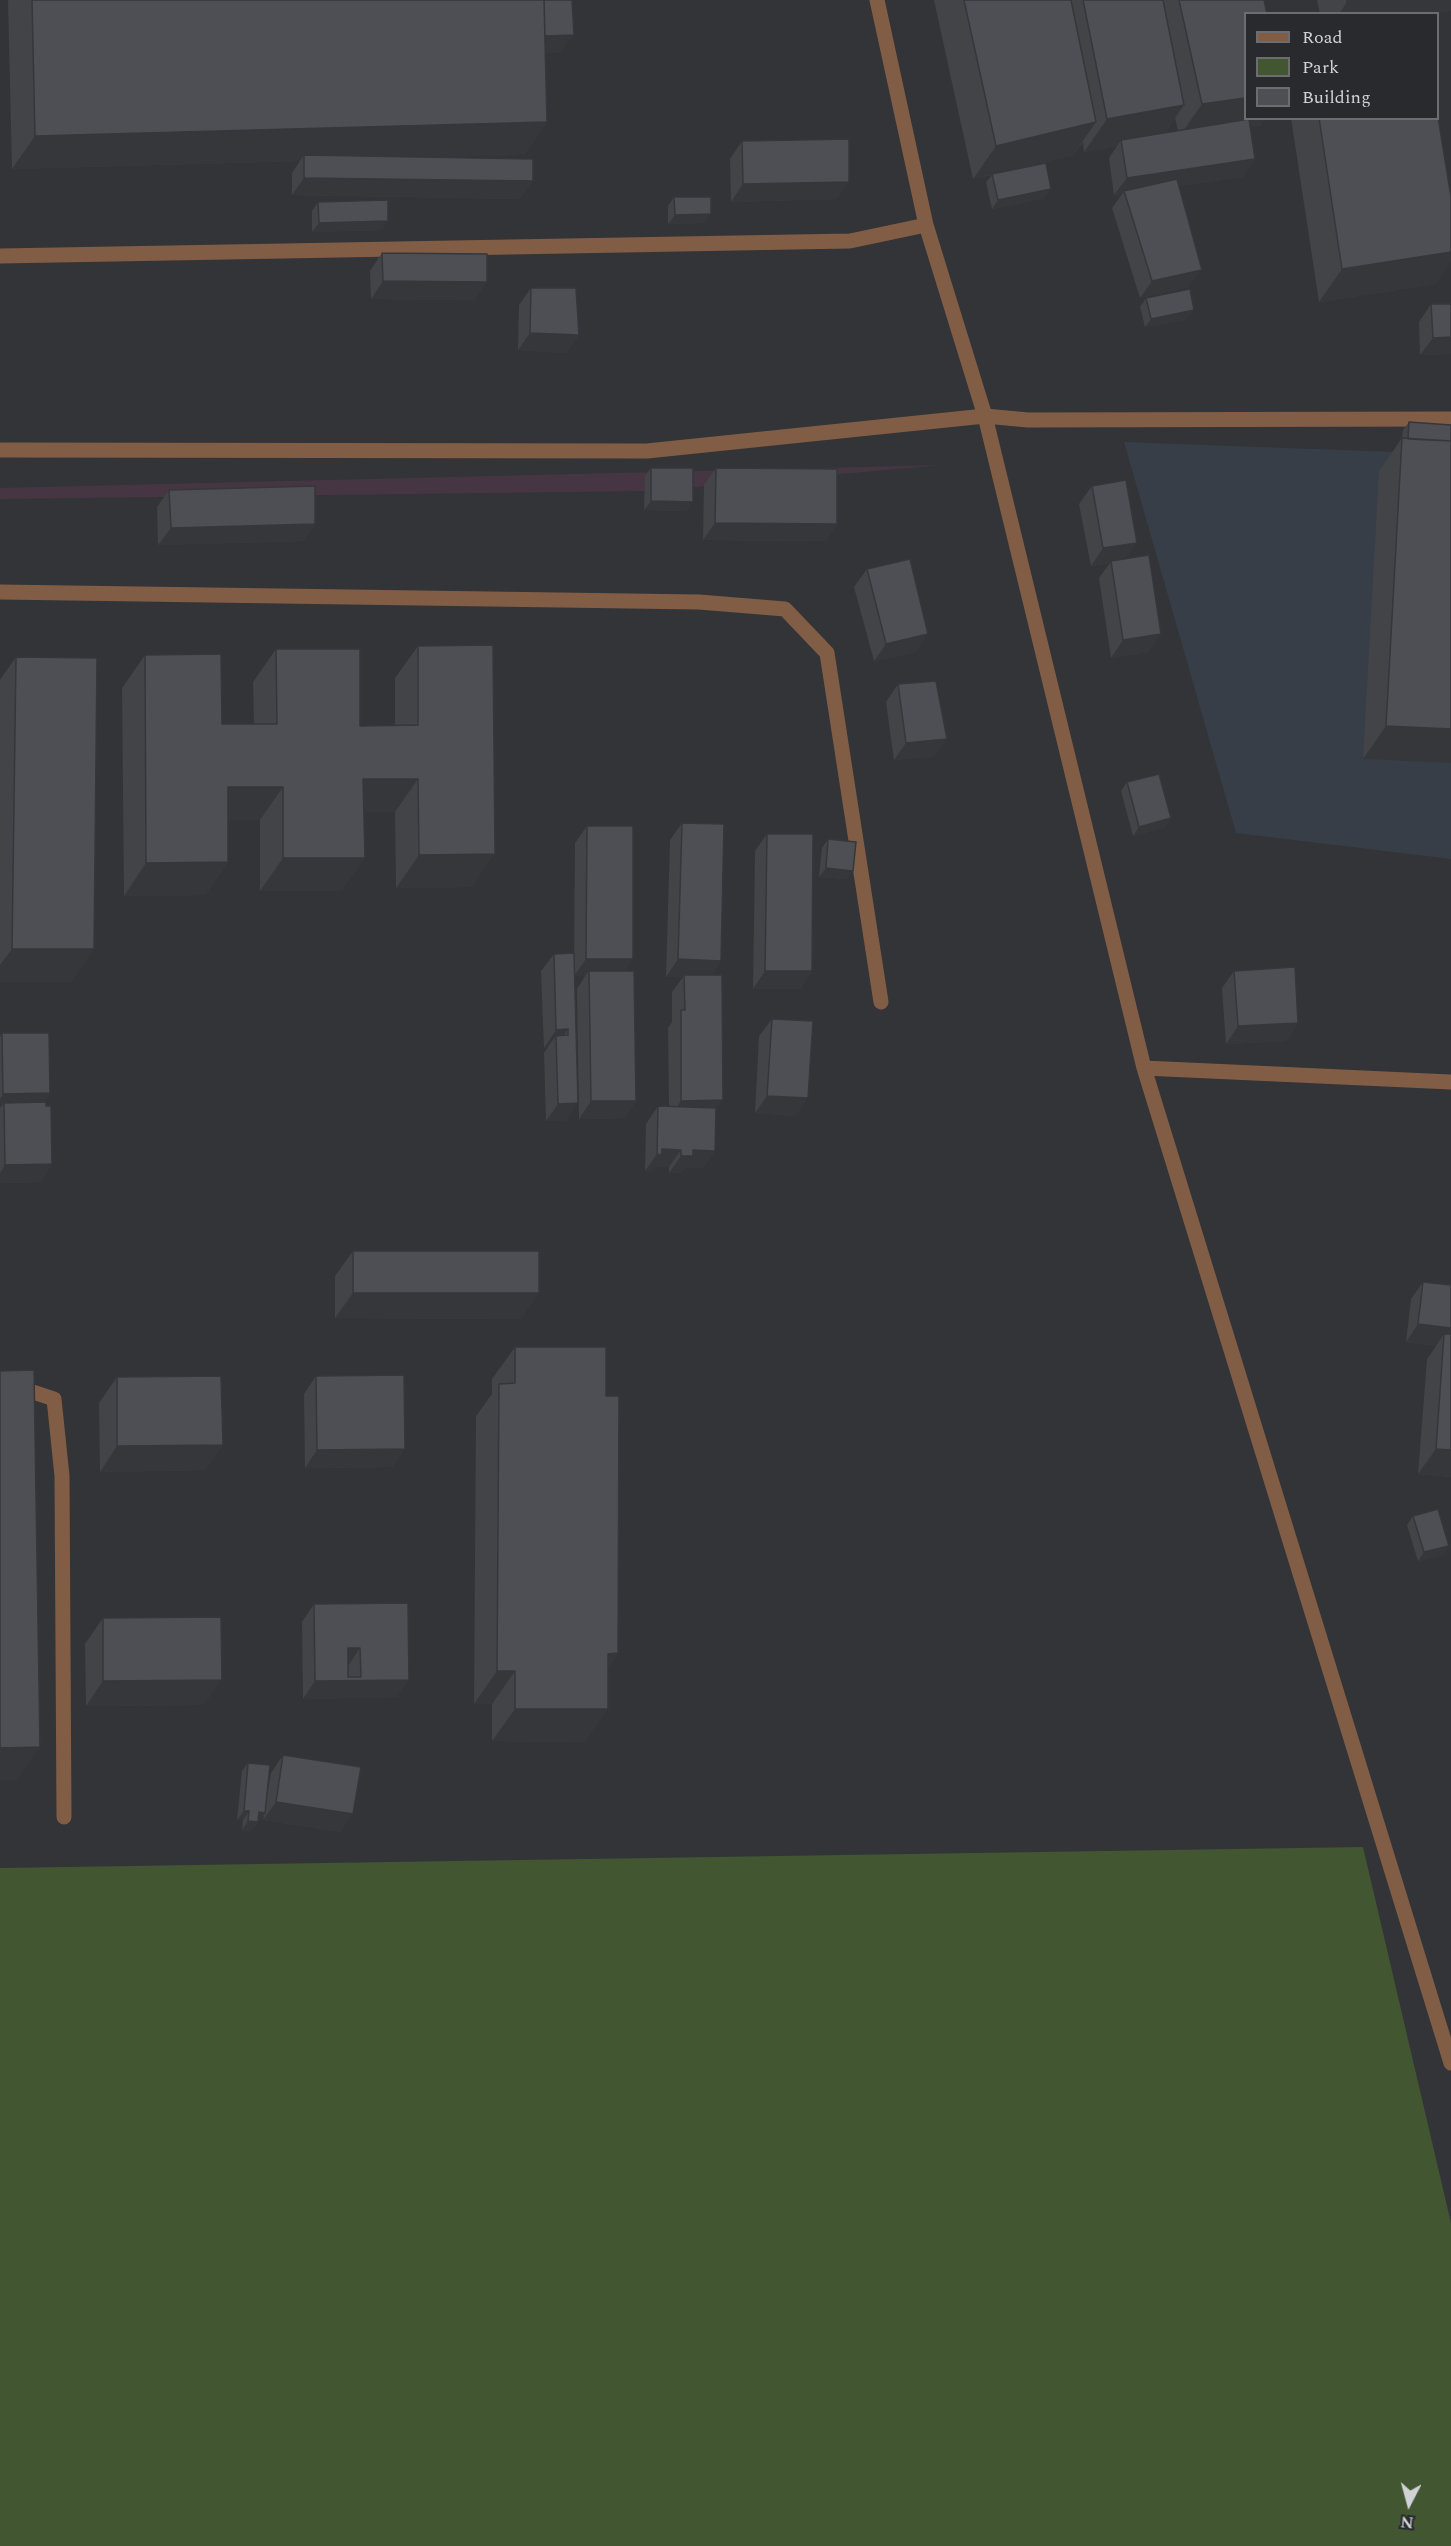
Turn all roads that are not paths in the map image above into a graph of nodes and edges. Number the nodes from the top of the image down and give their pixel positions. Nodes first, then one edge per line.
1 (877, 0) edge
2 (926, 225) junction
3 (0, 255) edge
4 (985, 416) junction
5 (1451, 419) edge
6 (0, 450) edge
7 (0, 592) edge
8 (881, 1002) dead end
9 (1144, 1068) junction
10 (1451, 1082) edge
11 (0, 1381) edge
12 (64, 1817) dead end
13 (1451, 2063) edge

1 - 2 street
2 - 3 street
2 - 4 street
4 - 5 street
4 - 6 street
4 - 9 street
7 - 8 street
9 - 10 street
9 - 13 street
11 - 12 street

